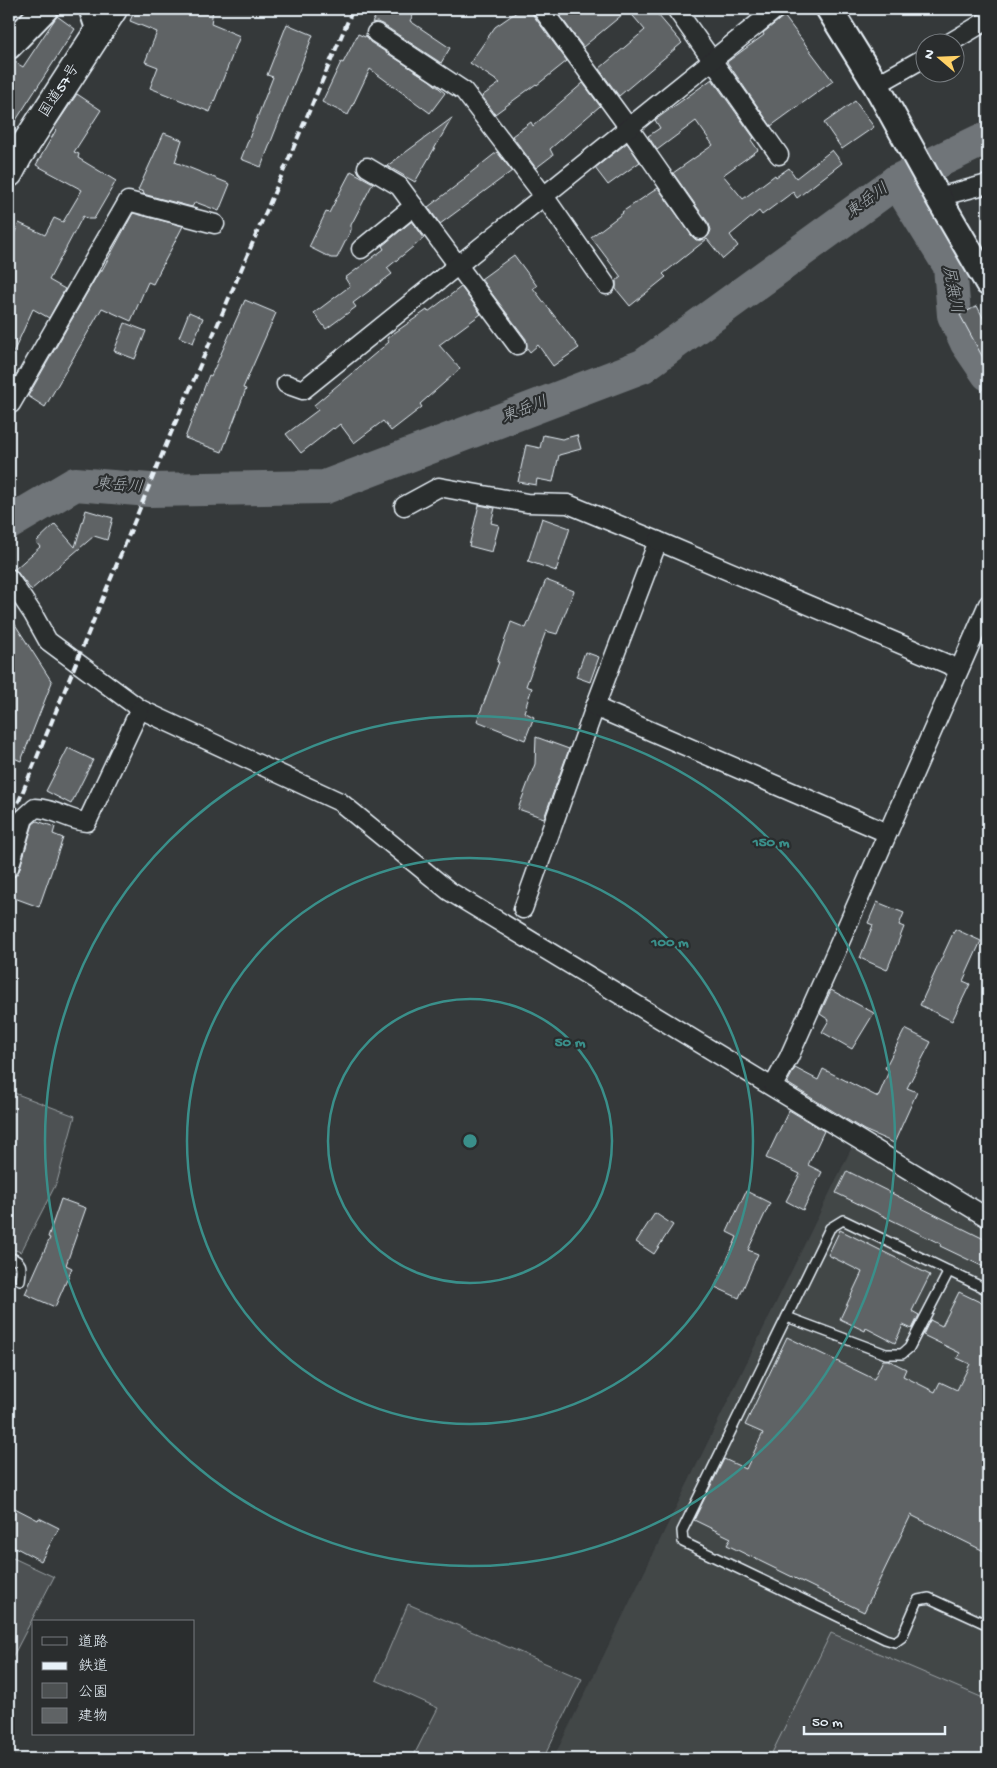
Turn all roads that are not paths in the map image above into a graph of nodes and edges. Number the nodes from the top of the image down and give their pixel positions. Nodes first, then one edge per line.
1 (45, 9) edge
2 (542, 9) edge
3 (676, 9) edge
4 (776, 9) edge
5 (829, 9) edge
6 (101, 16) edge
7 (988, 20) edge
8 (376, 33) dead end
9 (964, 34) edge
10 (9, 46) edge
11 (713, 60) junction
12 (914, 64) edge
13 (876, 85) junction
14 (628, 128) junction
15 (779, 155) dead end
16 (366, 167) dead end
17 (9, 173) edge
18 (988, 184) edge
19 (935, 192) junction
20 (544, 196) junction
21 (414, 206) junction
22 (215, 224) dead end
23 (700, 230) dead end
24 (361, 249) dead end
25 (459, 265) junction
26 (988, 283) edge
27 (606, 285) dead end
28 (517, 345) dead end
29 (286, 384) dead end
30 (9, 403) edge
31 (404, 506) dead end
32 (658, 541) junction
33 (9, 578) edge
34 (988, 604) edge
35 (959, 669) junction
36 (595, 707) junction
37 (140, 709) junction
38 (887, 833) junction
39 (9, 868) edge
40 (523, 909) dead end
41 (773, 1086) junction
42 (988, 1218) edge
43 (9, 1257) edge
44 (949, 1271) junction
45 (20, 1280) dead end
46 (988, 1290) edge
47 (787, 1317) junction
48 (988, 1625) edge

1 - 10 street
2 - 14 street
3 - 11 street
4 - 11 street
5 - 13 street
6 - 17 highway, 国道57号
7 - 9 street
8 - 20 street
11 - 14 street
11 - 15 street
12 - 13 street
13 - 19 street
14 - 20 street
14 - 23 street
16 - 21 street
18 - 19 street
19 - 26 street
20 - 25 street
20 - 27 street
21 - 24 street
21 - 25 street
22 - 30 street
25 - 28 street
25 - 29 street
31 - 32 street
32 - 35 street
32 - 36 street
33 - 37 street
34 - 35 street
35 - 38 street
36 - 38 street
36 - 40 street
37 - 39 street
37 - 41 street
38 - 41 street
41 - 42 street
43 - 45 lane
44 - 46 lane
44 - 47 lane
44 - 47 lane
47 - 48 lane

